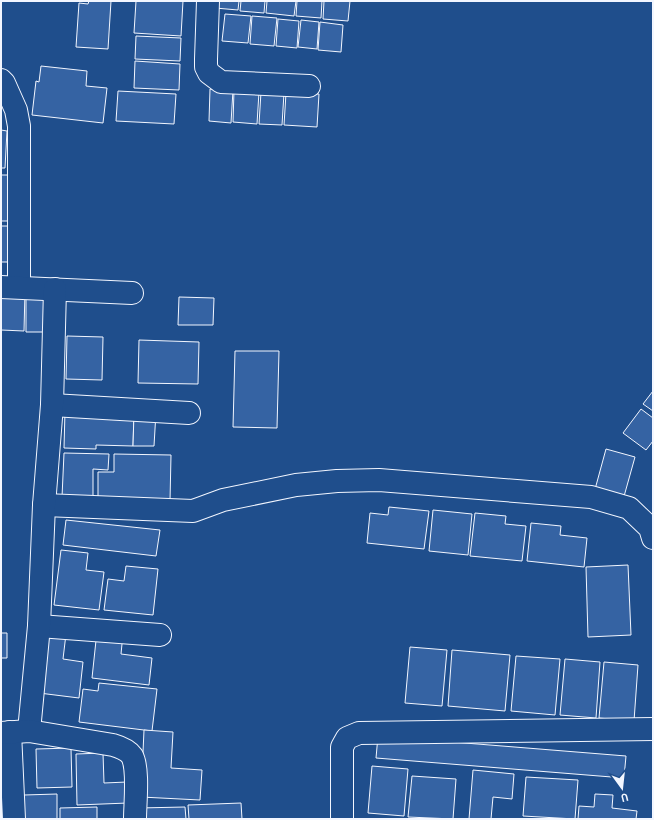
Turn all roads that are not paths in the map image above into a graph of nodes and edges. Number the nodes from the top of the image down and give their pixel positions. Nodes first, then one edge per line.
1 (208, 1) edge
2 (1, 80) edge
3 (309, 86) dead end
4 (10, 287) edge
5 (55, 289) junction
6 (132, 293) dead end
7 (52, 405) junction
8 (189, 413) dead end
9 (44, 506) junction
10 (653, 538) edge
11 (39, 626) junction
12 (160, 635) dead end
13 (653, 729) edge
14 (13, 732) edge
15 (14, 819) edge
16 (135, 819) edge
17 (342, 819) edge

1 - 3 street
2 - 4 street
4 - 5 street
5 - 6 street
5 - 7 street
7 - 8 street
7 - 9 street
9 - 10 street
9 - 11 street
11 - 12 street
11 - 14 street
13 - 17 street
14 - 15 street
14 - 16 street

